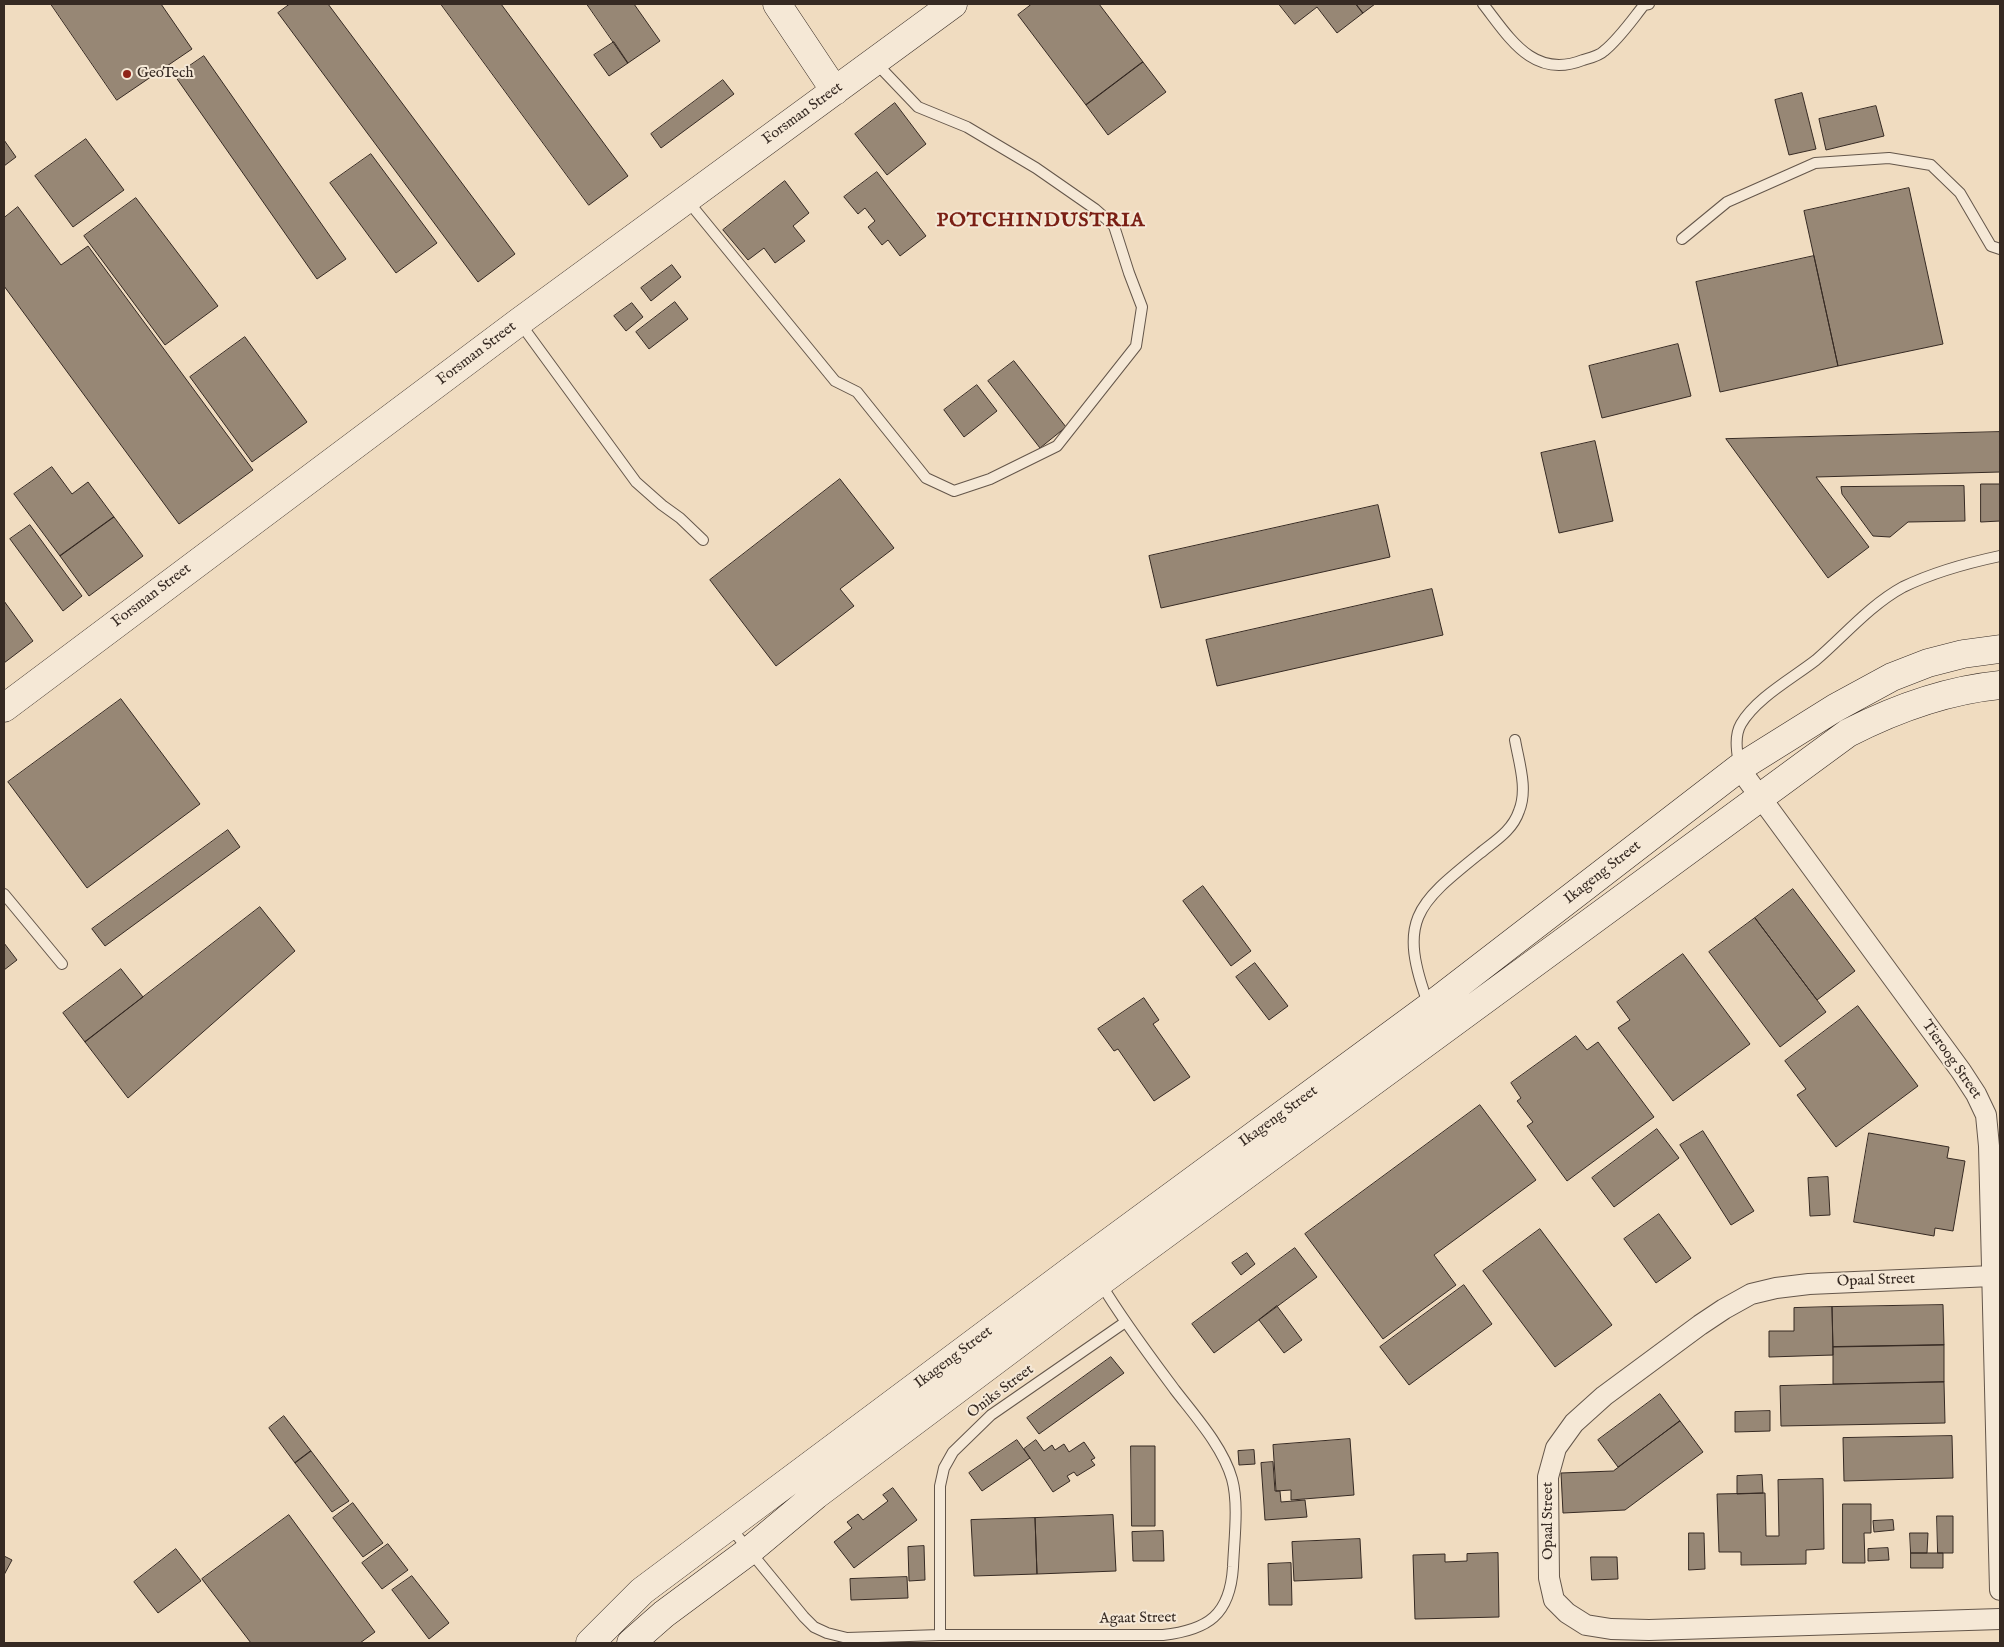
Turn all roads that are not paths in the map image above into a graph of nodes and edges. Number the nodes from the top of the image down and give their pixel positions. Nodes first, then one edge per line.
1 (777, 4) edge
2 (953, 4) edge
3 (1484, 4) edge
4 (1645, 4) edge
5 (875, 62) junction
6 (835, 91) junction
7 (686, 200) junction
8 (1682, 239) dead end
9 (2000, 249) edge
10 (519, 322) junction
11 (703, 540) dead end
12 (2000, 556) edge
13 (2000, 649) edge
14 (2000, 685) edge
15 (4, 708) edge
16 (1515, 740) dead end
17 (1739, 768) junction
18 (1761, 798) junction
19 (4, 894) edge
20 (1518, 938) junction
21 (1536, 962) junction
22 (62, 964) dead end
23 (1438, 1018) junction
24 (1092, 1271) junction
25 (1992, 1276) junction
26 (1124, 1323) junction
27 (730, 1526) junction
28 (749, 1551) junction
29 (2000, 1590) edge
30 (2000, 1619) edge
31 (940, 1635) junction
32 (590, 1643) edge
33 (631, 1643) edge

1 - 6 street
2 - 5 street, Forsman Street
3 - 4 lane
5 - 6 street, Forsman Street
5 - 7 lane
6 - 7 street, Forsman Street
7 - 10 street, Forsman Street
8 - 9 lane
10 - 11 lane
10 - 15 street, Forsman Street
12 - 17 lane
13 - 17 street, Ikageng Street
14 - 18 street, Ikageng Street
16 - 23 lane
17 - 18 street, Tieroog Street
17 - 20 street, Ikageng Street
18 - 21 street, Ikageng Street
18 - 25 street, Tieroog Street
19 - 22 lane
20 - 21 street
20 - 23 street, Ikageng Street
21 - 23 street, Ikageng Street
23 - 24 street, Ikageng Street
24 - 26 lane, Agaat Street
24 - 27 street, Ikageng Street
24 - 28 street, Ikageng Street
25 - 29 street, Tieroog Street
25 - 30 street, Opaal Street
26 - 31 lane, Oniks Street
26 - 31 lane, Agaat Street
27 - 28 lane, Agaat Street
27 - 32 street, Ikageng Street
28 - 31 lane, Agaat Street
28 - 33 street, Ikageng Street

